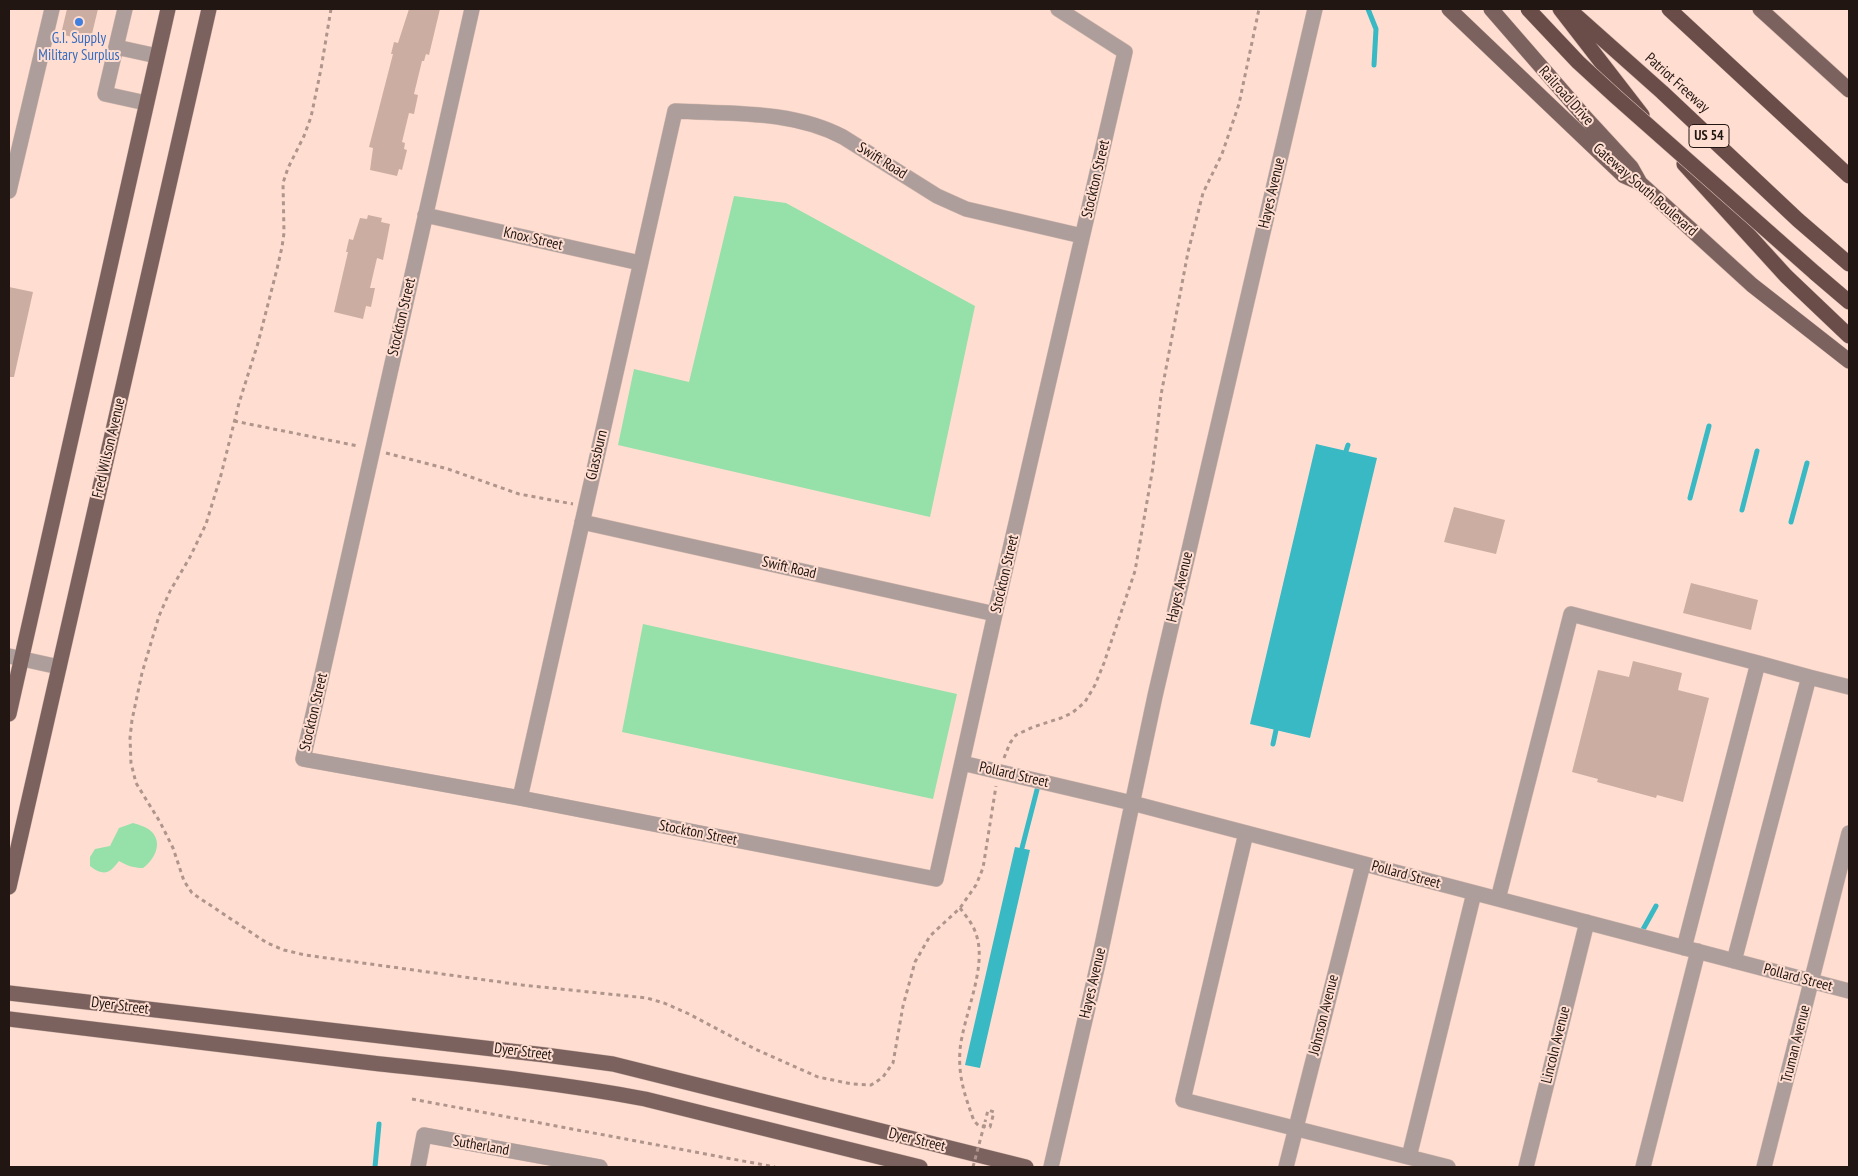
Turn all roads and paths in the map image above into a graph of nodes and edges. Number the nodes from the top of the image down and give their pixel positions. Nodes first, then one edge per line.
1 (52, 9) edge
2 (125, 9) edge
3 (168, 9) edge
4 (209, 9) edge
5 (331, 9) edge
6 (472, 9) edge
7 (1058, 9) edge
8 (1259, 9) edge
9 (1314, 9) edge
10 (1449, 9) edge
11 (1491, 9) edge
12 (1528, 9) edge
13 (1560, 9) edge
14 (1568, 9) edge
15 (1669, 9) edge
16 (1760, 9) edge
17 (116, 47) junction
18 (157, 56) junction
19 (1849, 90) edge
20 (146, 103) junction
21 (675, 111) joint
22 (1849, 176) edge
23 (1640, 183) junction
24 (9, 191) edge
25 (425, 215) junction
26 (1082, 236) junction
27 (640, 263) junction
28 (1849, 264) edge
29 (1849, 302) edge
30 (1849, 336) edge
31 (1849, 361) edge
32 (234, 421) junction
33 (373, 449) junction
34 (586, 506) junction
35 (582, 522) junction
36 (996, 614) junction
37 (14, 658) edge
38 (1758, 663) junction
39 (59, 667) junction
40 (1809, 677) junction
41 (1849, 687) edge
42 (9, 714) edge
43 (962, 763) junction
44 (998, 771) junction
45 (520, 798) junction
46 (1132, 803) junction
47 (1246, 833) junction
48 (1849, 834) edge
49 (1363, 864) junction
50 (9, 887) edge
51 (1474, 893) junction
52 (1498, 899) junction
53 (960, 908) junction
54 (1587, 922) junction
55 (1691, 950) junction
56 (1734, 961) junction
57 (1812, 981) junction
58 (1849, 991) edge
59 (9, 993) edge
60 (9, 1019) edge
61 (412, 1099) dead end
62 (1296, 1129) junction
63 (1409, 1158) junction
64 (418, 1167) edge
65 (600, 1167) edge
66 (775, 1167) edge
67 (920, 1167) edge
68 (973, 1167) edge
69 (1026, 1167) edge
70 (1051, 1167) edge
71 (1286, 1167) edge
72 (1448, 1167) edge
73 (1526, 1167) edge
74 (1643, 1167) edge
75 (1764, 1167) edge

1 - 24 street
2 - 17 street
3 - 18 main road
4 - 39 main road, Fred Wilson Avenue
5 - 32 path
6 - 25 street, Stockton Street
7 - 26 street, Stockton Street
8 - 44 path
9 - 46 street, Hayes Avenue
10 - 23 main road, Gateway South Boulevard
11 - 23 main road, Railroad Drive
12 - 29 highway, bridge
13 - 30 highway
14 - 28 highway, Patriot Freeway / US 54
15 - 22 highway
16 - 19 main road
17 - 18 street
17 - 20 street
18 - 20 main road
20 - 37 main road
21 - 26 street, Swift Road
21 - 27 street, Glassburn
23 - 31 main road, Gateway South Boulevard
25 - 27 street, Knox Street
25 - 33 street, Stockton Street
26 - 36 street, Stockton Street
27 - 34 street, Glassburn
32 - 33 path
32 - 53 path
33 - 34 path
33 - 45 street, Stockton Street
34 - 35 street, Glassburn
35 - 36 street, Swift Road
35 - 45 street, Glassburn
36 - 43 street, Stockton Street
37 - 39 street
37 - 42 main road
38 - 40 street
38 - 52 street
38 - 55 street
39 - 50 main road, Fred Wilson Avenue
40 - 41 street
40 - 56 street
43 - 44 street, Pollard Street
43 - 45 street, Stockton Street
44 - 46 street, Pollard Street
44 - 53 path
46 - 47 street, Pollard Street
46 - 70 street, Hayes Avenue
47 - 49 street, Pollard Street
47 - 62 street
48 - 57 street, Truman Avenue
49 - 51 street, Pollard Street
49 - 62 street, Johnson Avenue
51 - 52 street, Pollard Street
51 - 63 street
52 - 54 street, Pollard Street
53 - 68 path, bridge
54 - 55 street, Pollard Street
54 - 73 street, Lincoln Avenue
55 - 56 street, Pollard Street
55 - 74 street
56 - 57 street, Pollard Street
57 - 58 street, Pollard Street
57 - 75 street, Truman Avenue
59 - 69 main road, Dyer Street
60 - 67 main road, Dyer Street
61 - 66 path
62 - 63 street
62 - 71 street, Johnson Avenue
63 - 72 street
64 - 65 street, Sutherland

